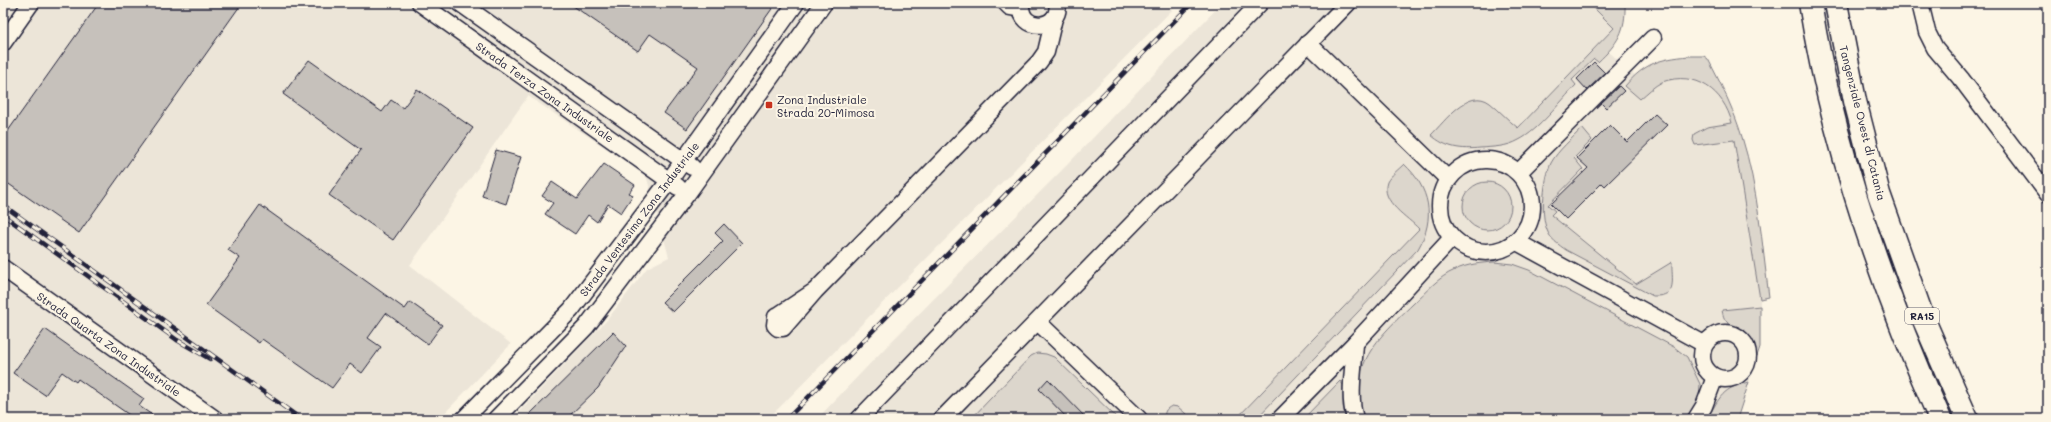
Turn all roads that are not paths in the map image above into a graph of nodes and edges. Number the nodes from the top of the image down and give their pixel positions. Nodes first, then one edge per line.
1 (31, 3) edge
2 (420, 3) edge
3 (460, 3) edge
4 (796, 3) edge
5 (824, 3) edge
6 (1260, 3) edge
7 (1348, 3) edge
8 (1810, 3) edge
9 (1836, 3) edge
10 (1920, 3) edge
11 (1016, 5) edge
12 (1057, 8) edge
13 (1031, 24) junction
14 (1653, 38) dead end
15 (516, 42) junction
16 (3, 43) edge
17 (1308, 43) junction
18 (502, 61) junction
19 (1039, 62) junction
20 (747, 72) junction
21 (765, 85) junction
22 (627, 122) junction
23 (613, 140) junction
24 (684, 160) junction
25 (1519, 172) junction
26 (702, 174) junction
27 (1448, 179) junction
28 (669, 181) junction
29 (687, 194) junction
30 (2048, 194) edge
31 (1885, 210) junction
32 (1452, 238) junction
33 (1517, 242) junction
34 (3, 268) edge
35 (815, 291) dead end
36 (1038, 322) junction
37 (1355, 343) junction
38 (1704, 344) junction
39 (1715, 377) junction
40 (1929, 393) junction
41 (484, 397) junction
42 (499, 416) edge
43 (215, 419) edge
44 (464, 419) edge
45 (859, 419) edge
46 (942, 419) edge
47 (1139, 419) edge
48 (1280, 419) edge
49 (1355, 419) edge
50 (1696, 419) edge
51 (1935, 419) edge
52 (1940, 419) edge
53 (1967, 419) edge
54 (1979, 419) edge

1 - 16 street
2 - 18 street, Strada Terza Zona Industriale
3 - 15 street, Strada Terza Zona Industriale
4 - 20 street, Strada Ventesima Zona Industriale
5 - 21 street, Strada Ventesima Zona Industriale
6 - 45 street
7 - 17 street
8 - 40 highway, RA15
9 - 31 highway, Tangenziale Ovest di Catania / RA15
10 - 30 street
11 - 13 street
12 - 13 street
12 - 19 street
13 - 19 street
14 - 25 street
15 - 18 street
15 - 22 street, Strada Terza Zona Industriale
17 - 27 street
17 - 36 street
18 - 23 street, Strada Terza Zona Industriale
19 - 35 street
20 - 21 street
20 - 24 street, Strada Ventesima Zona Industriale
21 - 26 street, Strada Ventesima Zona Industriale
22 - 23 street
22 - 24 street, Strada Terza Zona Industriale
23 - 28 street, Strada Terza Zona Industriale
24 - 26 street, Strada Terza Zona Industriale
24 - 28 street, Strada Ventesima Zona Industriale
25 - 27 street
25 - 33 street
26 - 29 street, Strada Ventesima Zona Industriale
27 - 32 street
28 - 29 street, Strada Terza Zona Industriale
28 - 41 street, Strada Ventesima Zona Industriale
29 - 42 street, Strada Ventesima Zona Industriale
31 - 53 highway, Tangenziale Ovest di Catania / RA15
31 - 54 highway
32 - 33 street
32 - 37 street
33 - 38 street
34 - 43 street, Strada Quarta Zona Industriale
36 - 46 street
36 - 47 street
37 - 48 street
37 - 49 street
38 - 39 street
38 - 39 street
39 - 50 street
40 - 51 highway
40 - 52 highway, RA15
41 - 42 street
41 - 44 street, Strada Ventesima Zona Industriale

